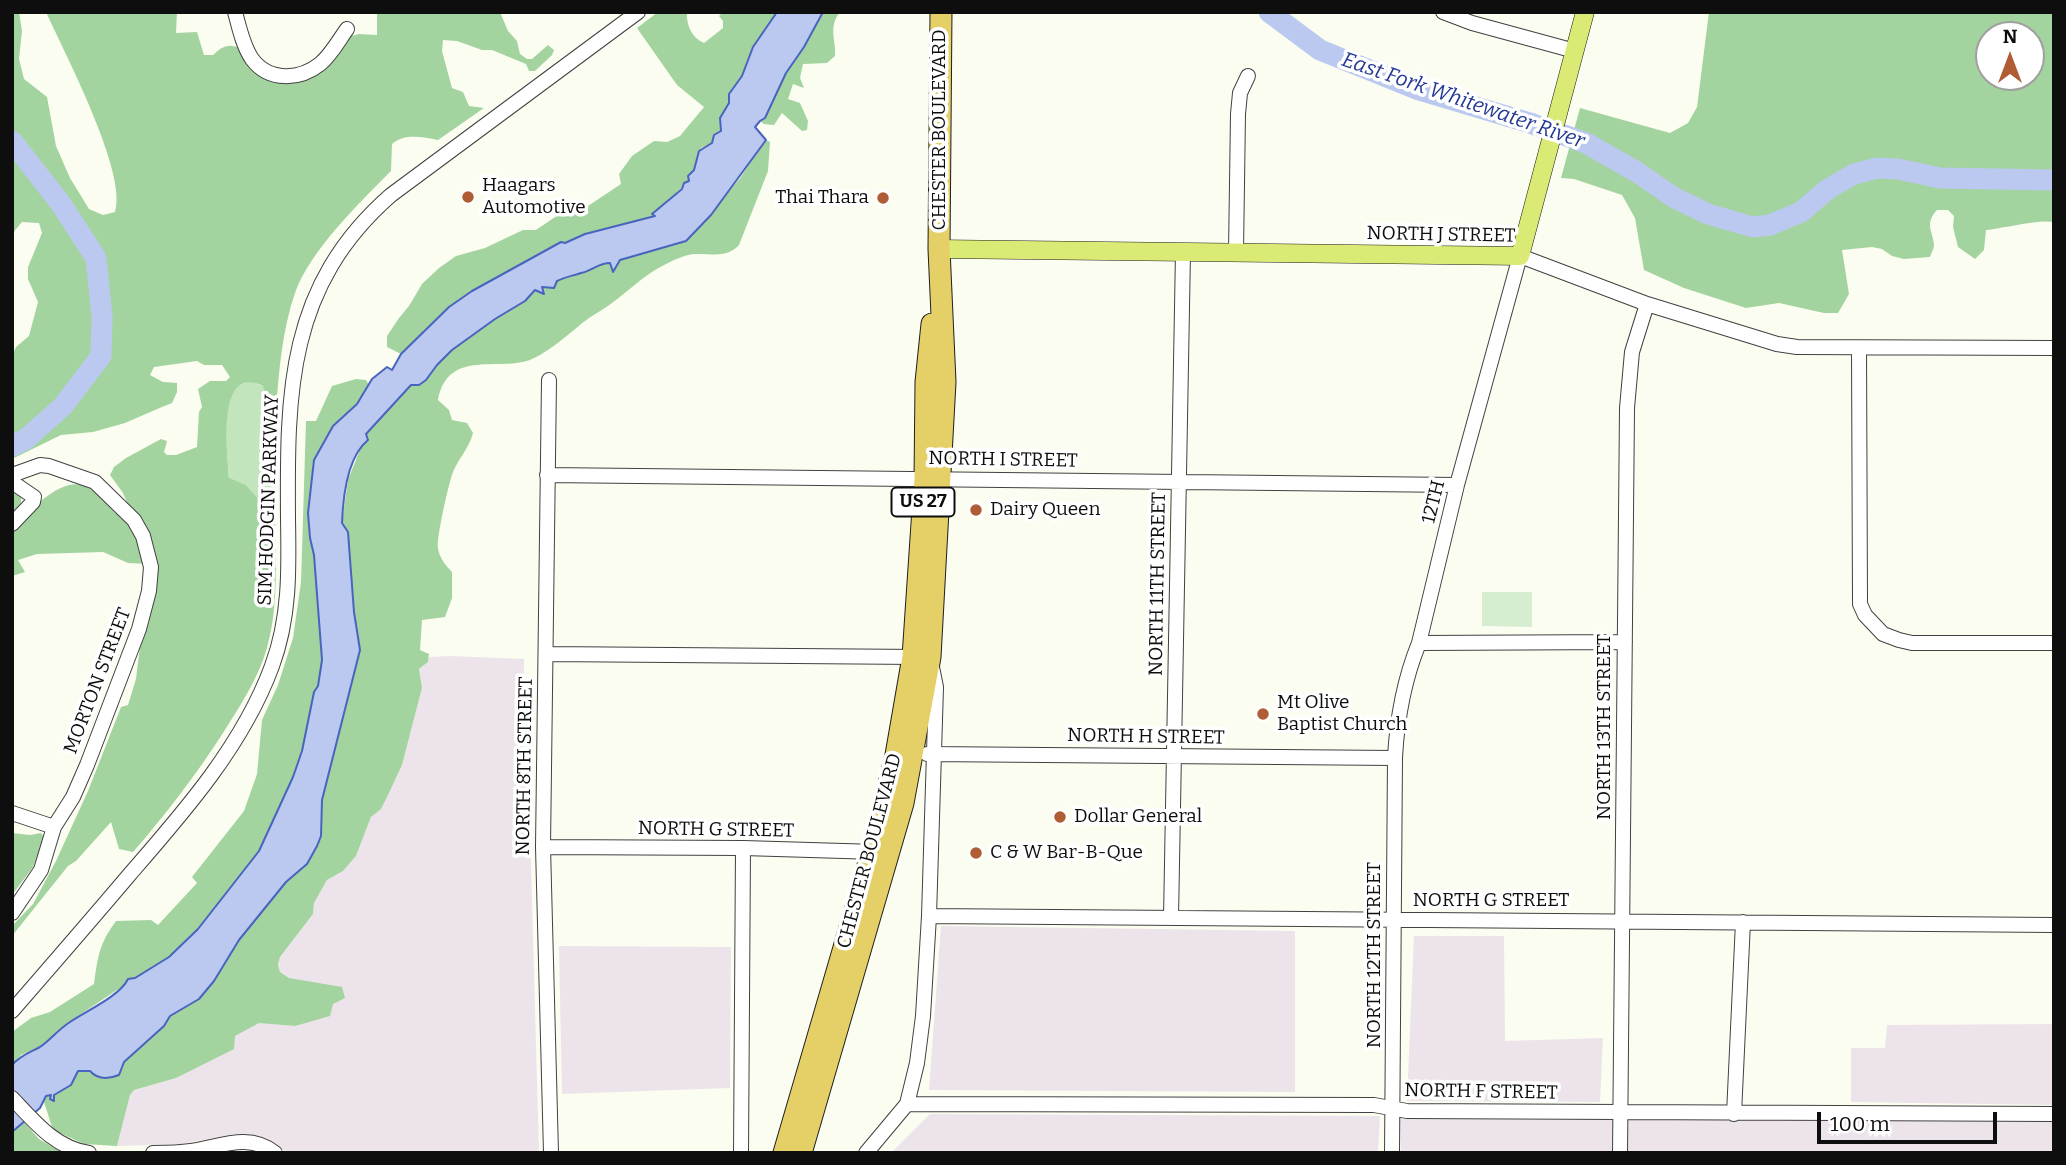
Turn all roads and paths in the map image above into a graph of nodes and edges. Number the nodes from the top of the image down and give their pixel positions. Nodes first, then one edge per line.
1 (235, 12) edge
2 (638, 12) edge
3 (941, 12) edge
4 (1443, 12) edge
5 (1585, 12) edge
6 (347, 29) dead end
7 (1575, 51) junction
8 (1248, 76) dead end
9 (939, 249) junction
10 (1183, 252) junction
11 (1236, 252) junction
12 (1520, 256) junction
13 (1647, 304) junction
14 (1859, 348) junction
15 (2054, 348) edge
16 (549, 380) dead end
17 (12, 475) edge
18 (547, 475) junction
19 (933, 479) junction
20 (12, 482) edge
21 (1178, 482) junction
22 (1457, 485) junction
23 (12, 524) edge
24 (1625, 642) junction
25 (1419, 643) junction
26 (2054, 643) edge
27 (546, 654) junction
28 (922, 657) junction
29 (934, 754) junction
30 (904, 755) junction
31 (1175, 758) junction
32 (1395, 758) junction
33 (12, 813) edge
34 (54, 827) junction
35 (543, 847) junction
36 (743, 848) junction
37 (881, 852) junction
38 (12, 912) edge
39 (929, 916) junction
40 (1171, 918) junction
41 (1395, 920) junction
42 (1623, 921) junction
43 (1742, 922) junction
44 (2054, 925) edge
45 (12, 1010) edge
46 (12, 1098) edge
47 (907, 1104) junction
48 (1393, 1109) junction
49 (1620, 1114) junction
50 (1734, 1114) junction
51 (2054, 1114) edge
52 (794, 1149) edge
53 (89, 1153) edge
54 (153, 1153) edge
55 (275, 1153) edge
56 (551, 1153) edge
57 (741, 1153) edge
58 (866, 1153) edge
59 (1392, 1153) edge
60 (1620, 1153) edge

1 - 6 street
2 - 45 street, SIM HODGIN PARKWAY
3 - 9 highway, CHESTER BOULEVARD / US 27
4 - 7 street
5 - 7 main road
7 - 12 main road
8 - 11 street
9 - 10 main road, NORTH J STREET
9 - 19 highway, CHESTER BOULEVARD / US 27
10 - 11 main road, NORTH J STREET
10 - 21 street, NORTH 11TH STREET
11 - 12 main road, NORTH J STREET
12 - 13 street, NORTH J STREET
12 - 22 street, 12TH
13 - 14 street, NORTH J STREET
13 - 24 street, NORTH 13TH STREET
14 - 15 street, NORTH J STREET
14 - 26 street
16 - 18 street, NORTH 8TH STREET
17 - 34 street, MORTON STREET
18 - 19 street, NORTH I STREET
18 - 27 street, NORTH 8TH STREET
19 - 21 street, NORTH I STREET
19 - 28 highway, CHESTER BOULEVARD / US 27
20 - 23 street
21 - 22 street, NORTH I STREET
21 - 31 street, NORTH 11TH STREET
22 - 25 street, 12TH
24 - 25 street
24 - 42 street, NORTH 13TH STREET
25 - 32 street, 12TH
27 - 28 street
27 - 35 street, NORTH 8TH STREET
28 - 29 street, CHESTER BOULEVARD
28 - 30 highway, CHESTER BOULEVARD / US 27
29 - 30 street, NORTH H STREET
29 - 31 street, NORTH H STREET
29 - 39 street, CHESTER BOULEVARD
30 - 37 highway, CHESTER BOULEVARD / US 27
31 - 32 street, NORTH H STREET
31 - 40 street, NORTH 11TH STREET
32 - 41 street, NORTH 12TH STREET
33 - 34 street
34 - 38 street, MORTON STREET
35 - 36 street, NORTH G STREET
35 - 56 street, NORTH 8TH STREET
36 - 37 street, NORTH G STREET
36 - 57 street
37 - 52 highway, CHESTER BOULEVARD / US 27
39 - 40 street, NORTH G STREET
39 - 47 street, CHESTER BOULEVARD
40 - 41 street, NORTH G STREET
41 - 42 street, NORTH G STREET
41 - 48 street, NORTH 12TH STREET
42 - 43 street, NORTH G STREET
42 - 49 street, NORTH 13TH STREET
43 - 44 street, NORTH G STREET
43 - 50 street
46 - 53 street
47 - 48 street, NORTH F STREET
47 - 58 street
48 - 49 street, NORTH F STREET
48 - 59 street, NORTH 12TH STREET
49 - 50 street, NORTH F STREET
49 - 60 street, NORTH 13TH STREET
50 - 51 street, NORTH F STREET
54 - 55 street

